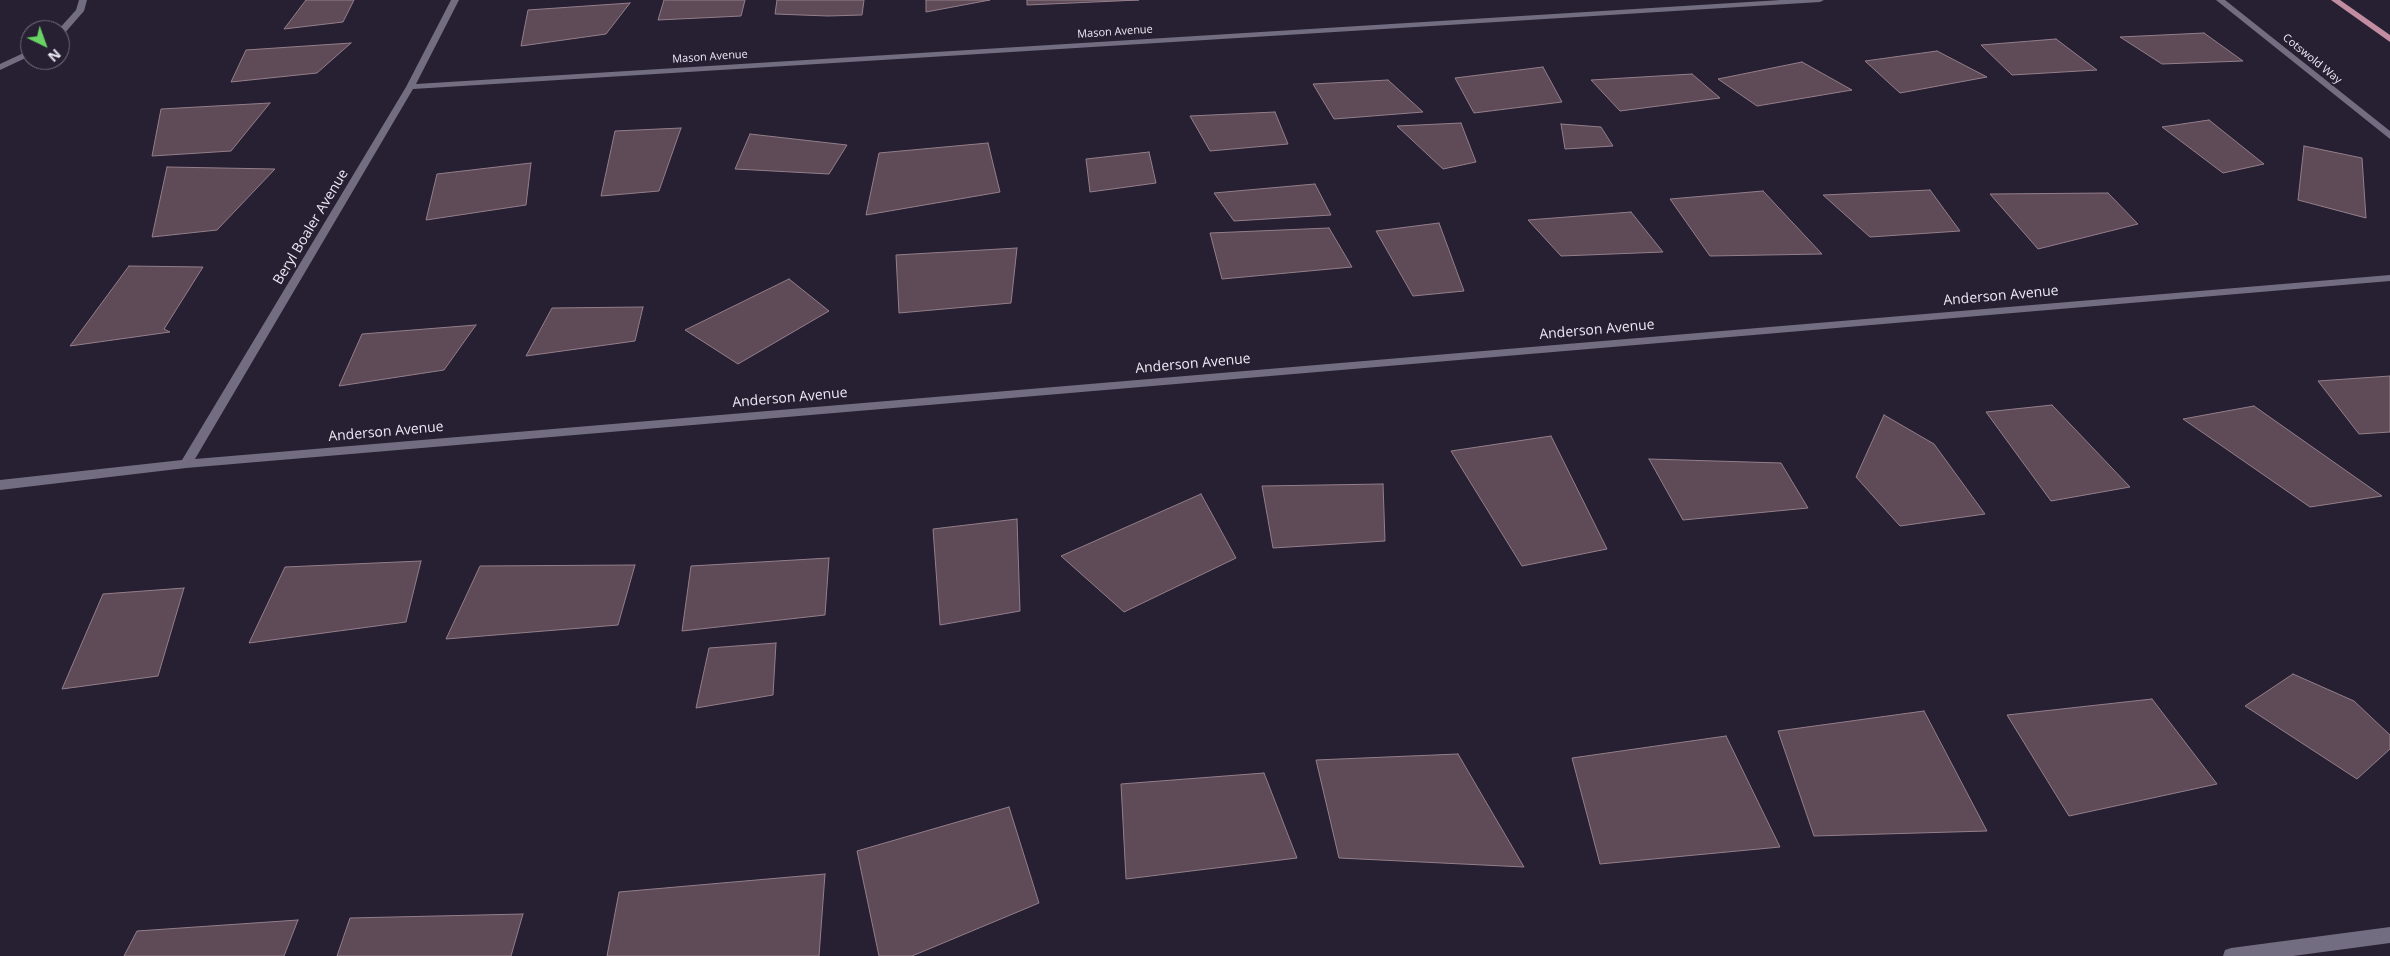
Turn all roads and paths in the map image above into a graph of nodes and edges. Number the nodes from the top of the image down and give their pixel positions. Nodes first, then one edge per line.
1 (83, 0) edge
2 (455, 0) edge
3 (1820, 0) edge
4 (2220, 0) edge
5 (2335, 0) edge
6 (70, 22) edge
7 (2390, 39) edge
8 (20, 58) edge
9 (0, 67) edge
10 (410, 87) junction
11 (2390, 136) edge
12 (2390, 278) edge
13 (186, 464) junction
14 (0, 485) edge
15 (2390, 935) edge
16 (2231, 956) edge

1 - 6 street
2 - 10 street, Beryl Boaler Avenue
3 - 10 street, Mason Avenue
4 - 11 street, Cotswold Way
5 - 7 main road
8 - 9 street
10 - 13 street, Beryl Boaler Avenue
12 - 13 street, Anderson Avenue
13 - 14 street, Anderson Avenue
15 - 16 street

